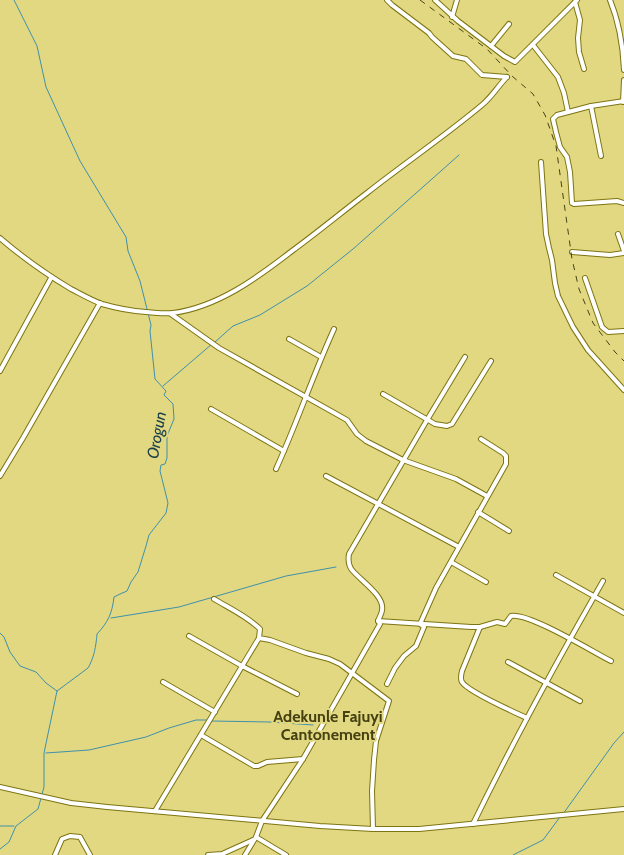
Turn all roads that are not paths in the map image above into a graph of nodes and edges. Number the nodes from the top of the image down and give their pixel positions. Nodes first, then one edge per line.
1 (387, 0) edge
2 (435, 0) edge
3 (457, 0) edge
4 (610, 0) edge
5 (576, 1) edge
6 (452, 17) junction
7 (509, 24) dead end
8 (533, 45) junction
9 (491, 46) junction
10 (584, 69) dead end
11 (624, 70) edge
12 (624, 80) edge
13 (624, 101) edge
14 (591, 106) junction
15 (568, 112) junction
16 (601, 156) dead end
17 (541, 162) dead end
18 (624, 203) edge
19 (618, 234) dead end
20 (0, 238) edge
21 (572, 252) dead end
22 (624, 252) edge
23 (51, 278) junction
24 (585, 278) dead end
25 (100, 303) junction
26 (171, 314) junction
27 (334, 329) dead end
28 (624, 331) edge
29 (288, 339) dead end
30 (321, 357) junction
31 (465, 357) dead end
32 (491, 361) dead end
33 (0, 371) edge
34 (624, 390) edge
35 (383, 394) dead end
36 (306, 397) junction
37 (211, 409) dead end
38 (427, 420) junction
39 (481, 439) dead end
40 (284, 451) junction
41 (403, 460) junction
42 (276, 469) dead end
43 (0, 476) edge
44 (326, 476) dead end
45 (487, 496) junction
46 (378, 505) junction
47 (478, 512) junction
48 (509, 532) dead end
49 (458, 547) junction
50 (451, 562) junction
51 (556, 575) dead end
52 (603, 581) dead end
53 (486, 582) dead end
54 (594, 596) junction
55 (214, 599) dead end
56 (624, 613) edge
57 (378, 621) junction
58 (420, 624) junction
59 (480, 627) junction
60 (189, 636) dead end
61 (259, 638) junction
62 (570, 639) junction
63 (611, 661) dead end
64 (508, 662) dead end
65 (242, 666) junction
66 (352, 673) junction
67 (163, 682) dead end
68 (547, 683) junction
69 (387, 684) dead end
70 (297, 694) dead end
71 (580, 701) dead end
72 (215, 712) junction
73 (527, 718) junction
74 (201, 735) junction
75 (303, 758) junction
76 (0, 787) edge
77 (624, 809) edge
78 (156, 811) junction
79 (262, 821) junction
80 (472, 824) junction
81 (373, 829) junction
82 (255, 838) junction
83 (55, 855) edge
84 (90, 855) edge
85 (208, 855) edge
86 (245, 855) edge
87 (286, 855) edge

1 - 26 street
2 - 6 street
3 - 6 street
4 - 11 street
5 - 8 street
5 - 10 street
6 - 9 street
7 - 9 street
8 - 9 street
8 - 15 street
12 - 13 street
13 - 14 street
14 - 15 street
14 - 16 street
15 - 18 street
17 - 34 street
19 - 22 street
20 - 23 street
21 - 22 street
23 - 25 street
23 - 33 street
24 - 28 street
25 - 26 street
25 - 43 street
26 - 36 street
27 - 30 street
29 - 30 street
30 - 36 street
31 - 38 street
32 - 38 street
35 - 38 street
36 - 40 street
36 - 41 street
37 - 40 street
38 - 41 street
39 - 45 street
40 - 42 street
41 - 45 street
41 - 46 street
44 - 46 street
45 - 47 street
46 - 49 street
46 - 57 street
47 - 48 street
47 - 49 street
49 - 50 street
50 - 53 street
50 - 58 street
51 - 54 street
52 - 54 street
54 - 56 street
54 - 62 street
55 - 61 street
57 - 58 street
57 - 66 street
58 - 59 street
58 - 69 street
59 - 62 street
59 - 73 street
60 - 65 street
61 - 65 street
61 - 66 street
62 - 63 street
62 - 68 street
64 - 68 street
65 - 70 street
65 - 72 street
66 - 75 street
66 - 81 street
67 - 72 street
68 - 71 street
68 - 73 street
72 - 74 street
73 - 80 street
74 - 75 street
74 - 78 street
75 - 79 street
76 - 78 street
77 - 80 street
78 - 79 street
79 - 81 street
79 - 82 street
80 - 81 street
82 - 85 street
82 - 86 street
82 - 87 street
83 - 84 street

